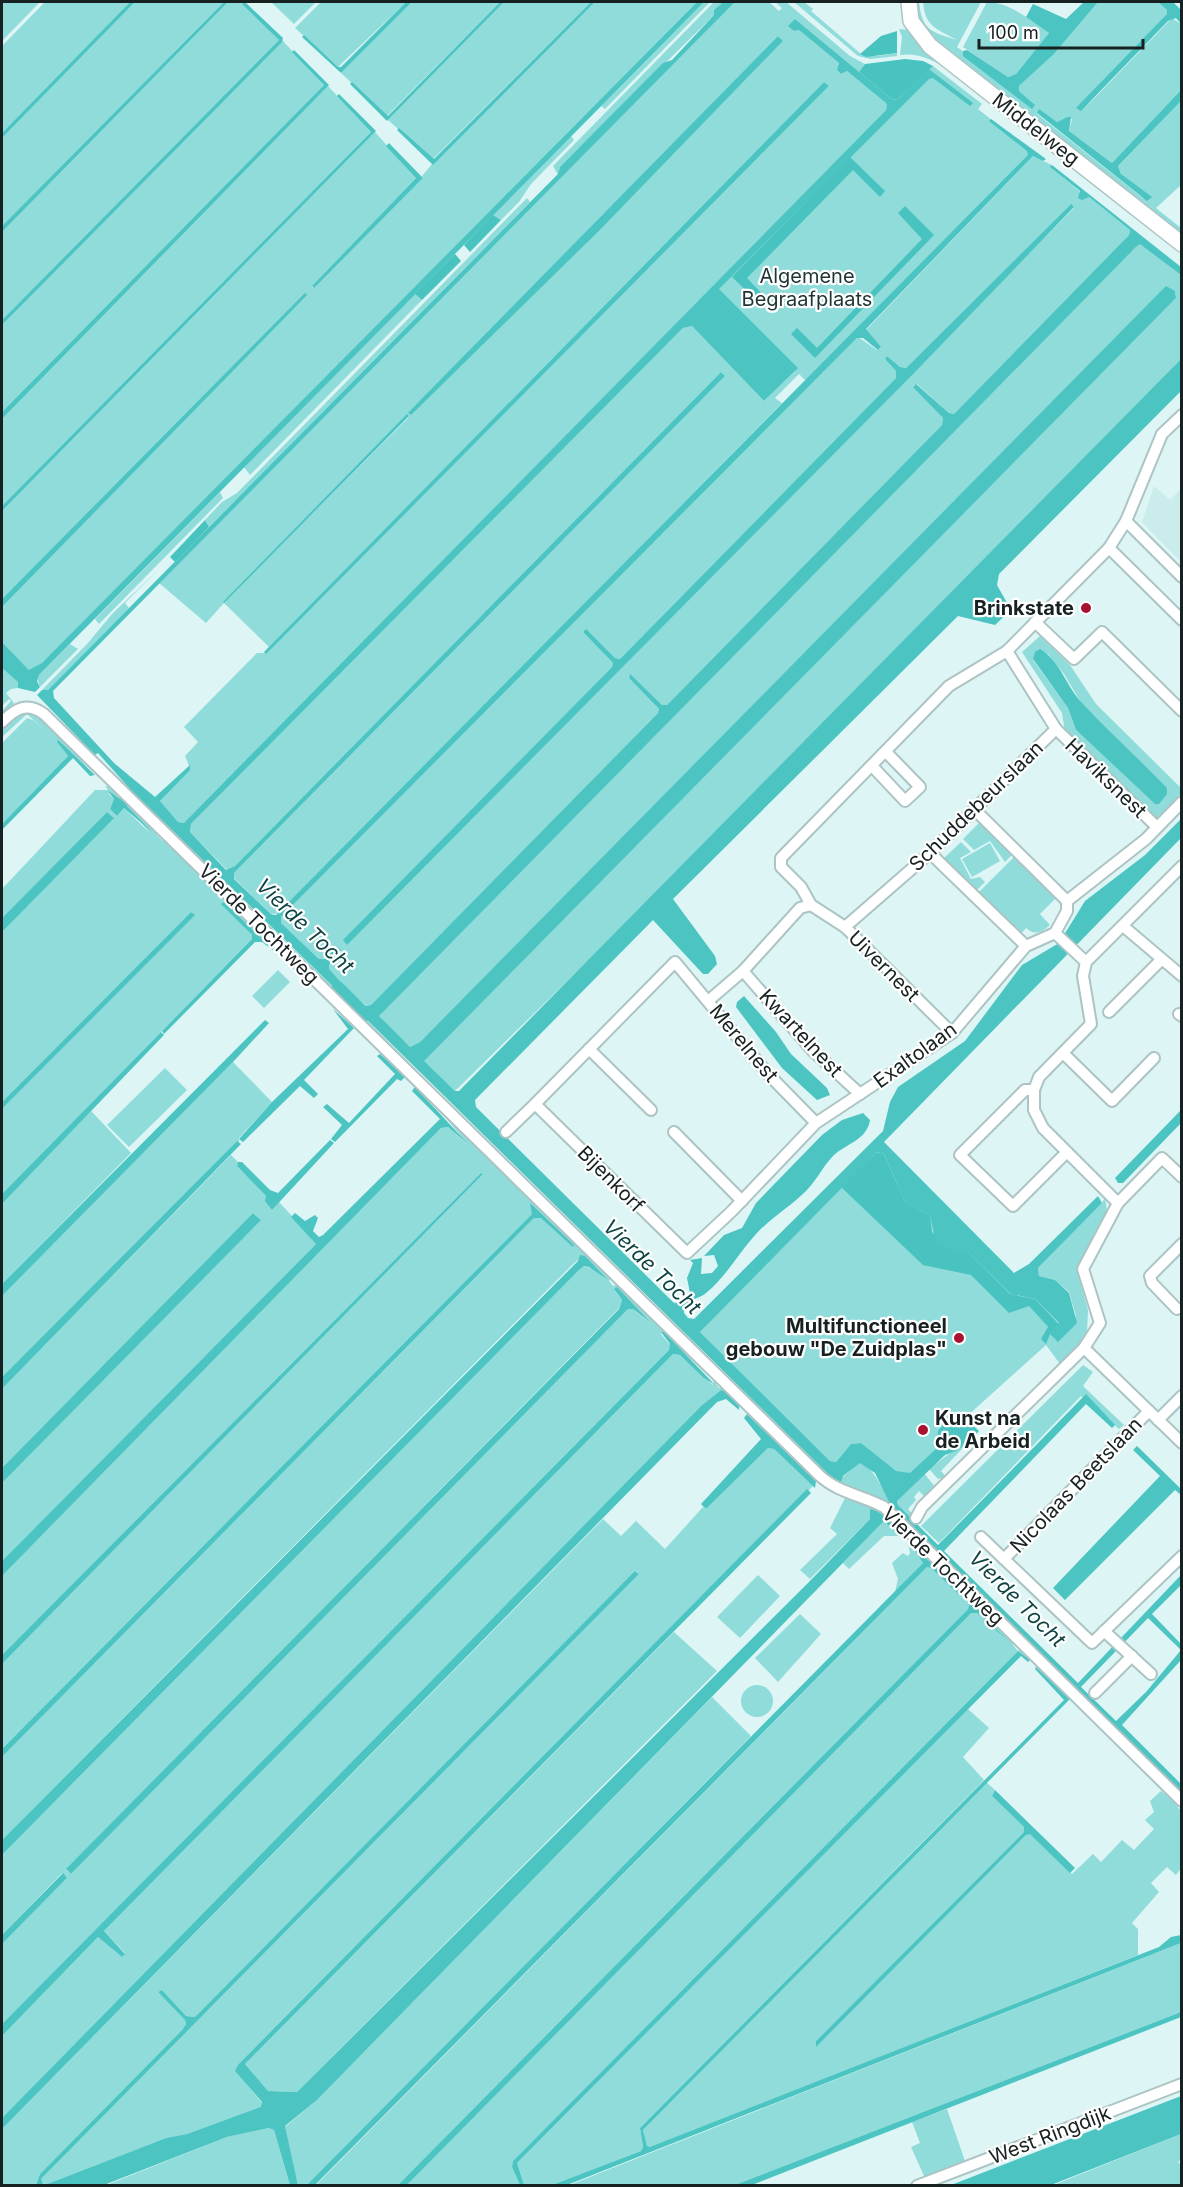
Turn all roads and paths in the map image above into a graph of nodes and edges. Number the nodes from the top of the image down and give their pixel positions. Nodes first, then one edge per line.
1 (909, 2) edge
2 (1182, 244) edge
3 (1182, 414) edge
4 (1126, 521) junction
5 (1109, 548) junction
6 (1182, 577) edge
7 (1182, 620) edge
8 (1035, 622) junction
9 (1007, 651) junction
10 (1182, 711) edge
11 (2, 722) edge
12 (1056, 729) junction
13 (886, 752) junction
14 (872, 766) junction
15 (1182, 802) edge
16 (974, 809) junction
17 (1157, 827) junction
18 (930, 853) junction
19 (1179, 873) edge
20 (1067, 902) junction
21 (811, 905) junction
22 (1123, 926) junction
23 (845, 927) junction
24 (1057, 935) junction
25 (1026, 946) junction
26 (1161, 960) junction
27 (1086, 962) junction
28 (743, 971) junction
29 (1182, 976) edge
30 (708, 1001) junction
31 (1109, 1012) dead end
32 (952, 1033) junction
33 (589, 1049) junction
34 (1063, 1053) junction
35 (1154, 1058) dead end
36 (1034, 1090) junction
37 (860, 1094) junction
38 (535, 1104) junction
39 (651, 1110) dead end
40 (816, 1123) junction
41 (506, 1132) dead end
42 (674, 1132) dead end
43 (1064, 1155) dead end
44 (1182, 1177) edge
45 (742, 1200) junction
46 (1118, 1203) junction
47 (1182, 1244) edge
48 (687, 1253) joint
49 (1177, 1309) dead end
50 (1084, 1348) junction
51 (1182, 1396) edge
52 (1149, 1411) junction
53 (1158, 1420) junction
54 (1182, 1443) edge
55 (916, 1518) dead end
56 (981, 1537) dead end
57 (1182, 1556) edge
58 (1004, 1559) junction
59 (1104, 1630) junction
60 (1132, 1656) junction
61 (1151, 1674) dead end
62 (1095, 1693) dead end
63 (1182, 1801) edge
64 (1182, 2084) edge
65 (917, 2186) edge

1 - 2 street, Middelweg
3 - 4 street
4 - 5 street
4 - 6 street
5 - 7 street
5 - 8 street
8 - 9 street
8 - 10 street
9 - 12 street, Schuddebeurslaan
9 - 13 street
11 - 63 street, Vierde Tochtweg
12 - 16 street, Schuddebeurslaan
12 - 17 street, Haviksnest
13 - 14 street
13 - 14 street
14 - 21 street
15 - 17 street
16 - 18 street, Schuddebeurslaan
16 - 20 street
17 - 20 street
18 - 23 street, Schuddebeurslaan
18 - 25 street
19 - 22 street
20 - 24 street
21 - 23 street, Uivernest
21 - 28 street
22 - 26 street
22 - 27 street
23 - 32 street, Uivernest
24 - 25 street, Exaltolaan
24 - 27 street
25 - 32 street, Exaltolaan
26 - 29 street
26 - 31 street
27 - 34 street
28 - 30 street
28 - 37 street, Kwartelnest
30 - 33 street, Merelnest
30 - 40 street, Merelnest
32 - 37 street, Exaltolaan
33 - 38 street
33 - 39 street
34 - 35 street
34 - 36 street
36 - 43 street
36 - 46 street
37 - 40 street, Exaltolaan
38 - 41 street
38 - 48 street, Bijenkorf
40 - 45 street, Exaltolaan
42 - 45 street
44 - 46 street
45 - 48 street, Exaltolaan
46 - 50 street
47 - 49 street
50 - 52 street
50 - 55 street
51 - 53 street
52 - 53 street
52 - 58 street, Nicolaas Beetslaan
53 - 54 street
56 - 58 street, Nicolaas Beetslaan
57 - 59 street
58 - 59 street, Nicolaas Beetslaan
59 - 60 street
60 - 61 street
60 - 62 street
64 - 65 street, West Ringdijk

